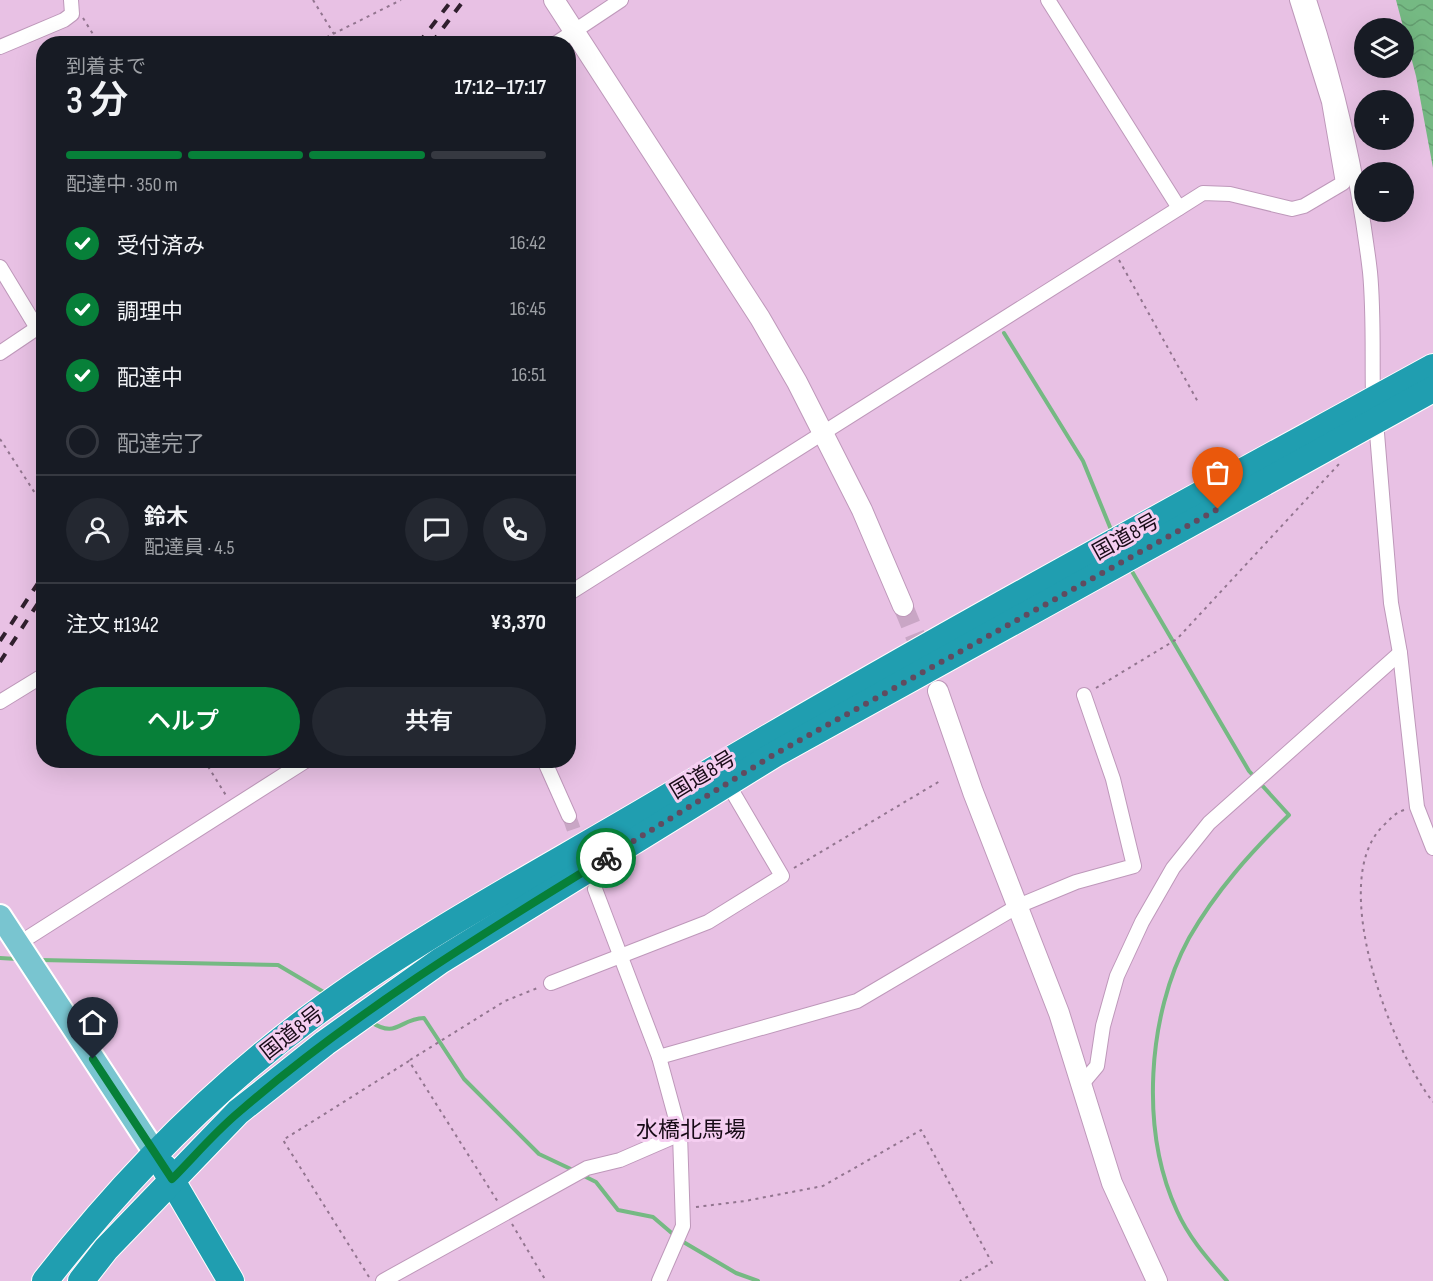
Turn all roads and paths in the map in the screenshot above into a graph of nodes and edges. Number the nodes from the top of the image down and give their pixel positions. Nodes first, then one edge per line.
1 (313, 0) edge
2 (401, 0) edge
3 (554, 0) edge
4 (621, 0) edge
5 (1048, 0) edge
6 (1297, 0) edge
7 (1309, 0) edge
8 (71, 7) edge
9 (574, 31) junction
10 (334, 34) junction
11 (94, 36) edge
12 (330, 36) edge
13 (567, 36) edge
14 (0, 46) edge
15 (1179, 208) junction
16 (1114, 250) junction
17 (0, 267) edge
18 (36, 319) edge
19 (36, 328) edge
20 (0, 353) edge
21 (1433, 367) edge
22 (1433, 389) edge
23 (1198, 402) dead end
24 (1380, 407) junction
25 (824, 432) junction
26 (0, 439) edge
27 (1336, 444) junction
28 (36, 495) edge
29 (576, 589) edge
30 (903, 606) tunnel mouth
31 (1400, 653) junction
32 (36, 680) edge
33 (938, 692) tunnel mouth
34 (1084, 695) joint
35 (0, 702) edge
36 (209, 768) edge
37 (294, 768) edge
38 (547, 768) edge
39 (940, 781) dead end
40 (728, 784) junction
41 (233, 807) junction
42 (1417, 807) junction
43 (568, 816) tunnel mouth
44 (1433, 848) edge
45 (782, 876) junction
46 (595, 889) dead end
47 (1018, 906) junction
48 (0, 916) edge
49 (9, 950) edge
50 (622, 955) junction
51 (552, 983) joint
52 (659, 1056) junction
53 (409, 1061) junction
54 (1081, 1085) junction
55 (1433, 1102) edge
56 (680, 1134) junction
57 (156, 1154) junction
58 (172, 1179) junction
59 (682, 1208) junction
60 (505, 1213) junction
61 (45, 1281) edge
62 (81, 1281) edge
63 (231, 1281) edge
64 (372, 1281) edge
65 (383, 1281) edge
66 (546, 1281) edge
67 (659, 1281) edge
68 (960, 1281) edge
69 (1157, 1281) edge

1 - 10 path
2 - 10 path
3 - 9 street
4 - 9 street
5 - 15 street
6 - 15 street
7 - 24 street
8 - 11 path
8 - 14 street
9 - 13 street
9 - 25 street
10 - 12 path
15 - 16 street
16 - 23 path
16 - 25 street
17 - 18 street
19 - 20 street
21 - 24 highway, 国道8号
22 - 24 highway, 国道8号
24 - 27 highway, 国道8号
24 - 31 street
24 - 57 highway, 国道8号
25 - 29 street
25 - 30 street
26 - 28 path
27 - 34 path
27 - 40 highway, 国道8号
31 - 42 street
31 - 54 street
32 - 35 street
33 - 47 street
34 - 47 street
36 - 41 path
37 - 41 street
38 - 43 street
39 - 45 path
40 - 45 street
40 - 58 highway, 国道8号
41 - 49 street
42 - 44 street
42 - 55 path
45 - 50 street
46 - 50 street
47 - 52 street
47 - 54 street
48 - 49 main road
49 - 57 main road
50 - 51 street
50 - 52 street
51 - 53 path
52 - 56 street
53 - 60 path
53 - 64 path
54 - 69 street
56 - 59 street
56 - 60 street
57 - 58 highway
57 - 61 highway, 国道8号
58 - 62 highway, 国道8号
58 - 63 highway
59 - 67 street
59 - 68 path
60 - 65 street
60 - 66 path

